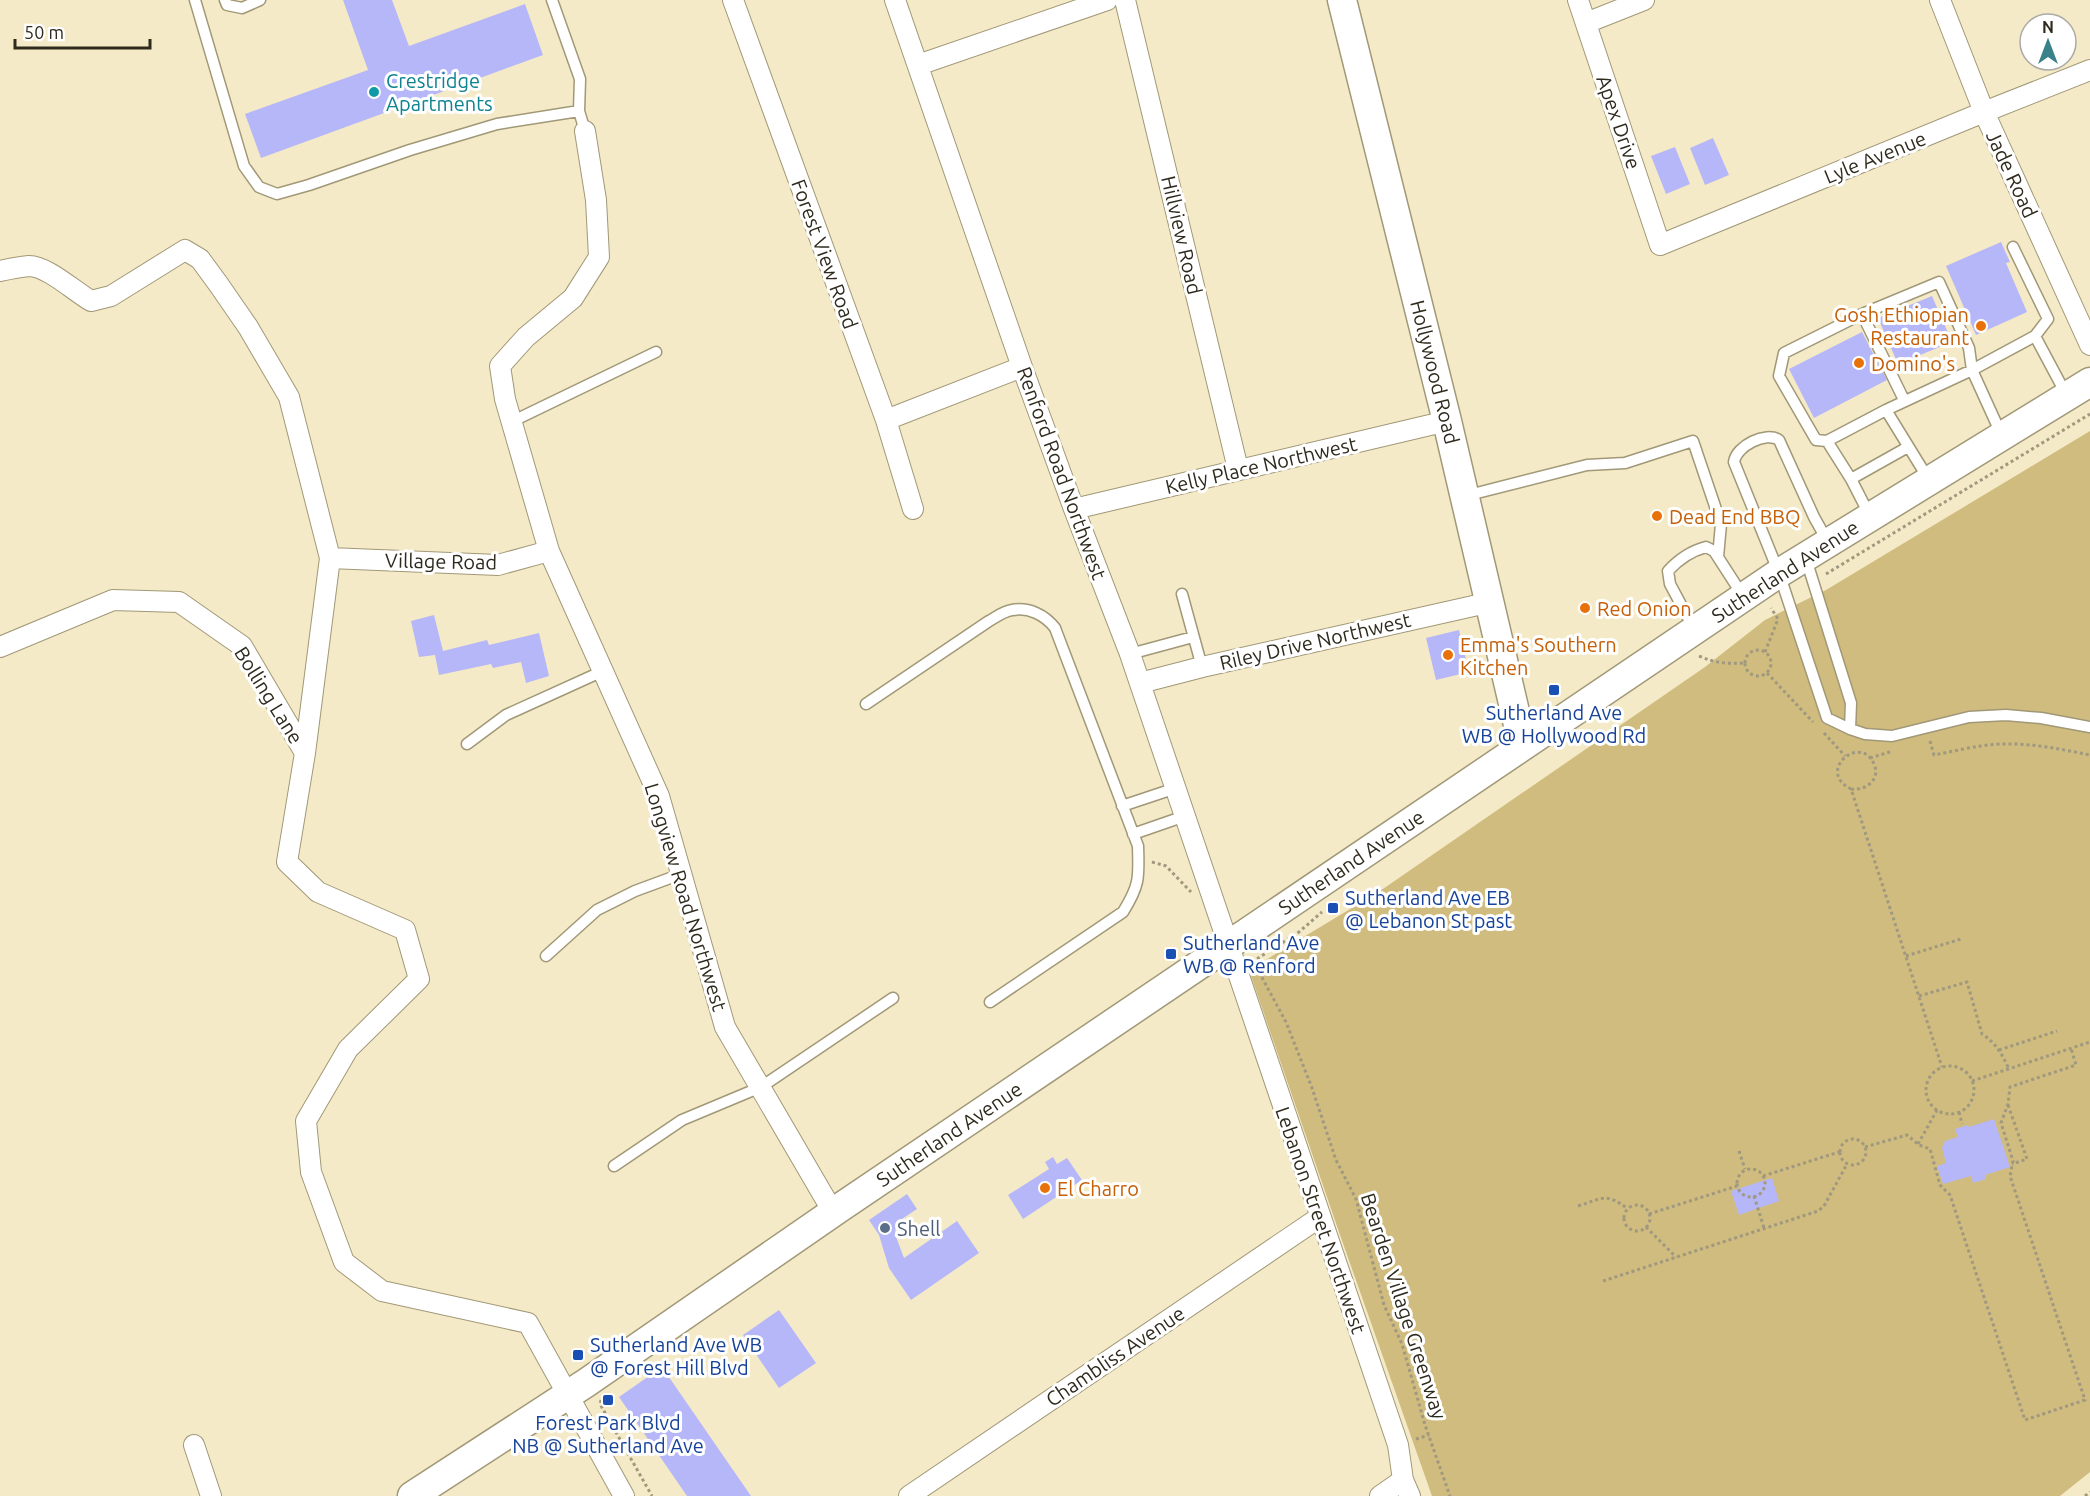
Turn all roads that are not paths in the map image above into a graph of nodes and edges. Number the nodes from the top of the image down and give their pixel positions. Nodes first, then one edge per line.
1 (195, 0) edge
2 (225, 0) edge
3 (260, 0) edge
4 (552, 0) edge
5 (733, 0) edge
6 (895, 0) edge
7 (1107, 0) edge
8 (1125, 0) edge
9 (1342, 0) edge
10 (1578, 0) edge
11 (1644, 0) edge
12 (1940, 0) edge
13 (1586, 23) junction
14 (918, 65) junction
15 (2090, 70) edge
16 (579, 111) junction
17 (1984, 112) junction
18 (585, 130) joint
19 (1660, 245) joint
20 (2013, 248) dead end
21 (0, 271) edge
22 (1862, 314) junction
23 (2035, 336) junction
24 (2090, 345) edge
25 (656, 352) dead end
26 (1022, 367) junction
27 (1972, 370) junction
28 (2079, 389) edge
29 (1904, 400) junction
30 (1886, 410) junction
31 (886, 420) junction
32 (1448, 421) junction
33 (511, 422) junction
34 (2002, 436) junction
35 (1827, 441) junction
36 (1908, 447) junction
37 (1238, 469) junction
38 (1851, 479) junction
39 (1929, 480) junction
40 (1465, 496) junction
41 (913, 509) dead end
42 (1074, 509) junction
43 (1870, 516) junction
44 (1816, 549) junction
45 (549, 551) junction
46 (1718, 557) junction
47 (330, 558) junction
48 (1779, 573) junction
49 (1182, 594) dead end
50 (1744, 596) junction
51 (1491, 602) junction
52 (1193, 637) junction
53 (1697, 643) junction
54 (0, 647) edge
55 (1130, 654) junction
56 (1202, 667) junction
57 (603, 671) junction
58 (1140, 683) junction
59 (866, 704) dead end
60 (2090, 727) edge
61 (1850, 729) junction
62 (467, 744) dead end
63 (1523, 746) junction
64 (305, 753) junction
65 (1176, 788) junction
66 (1122, 806) junction
67 (1185, 816) junction
68 (1133, 834) junction
69 (681, 874) junction
70 (1228, 945) junction
71 (546, 956) dead end
72 (893, 998) dead end
73 (990, 1002) dead end
74 (760, 1087) junction
75 (614, 1166) dead end
76 (833, 1212) junction
77 (1320, 1217) junction
78 (568, 1395) junction
79 (194, 1445) dead end
80 (1406, 1488) edge
81 (211, 1496) edge
82 (412, 1496) edge
83 (624, 1496) edge
84 (909, 1496) edge
85 (1380, 1496) edge

1 - 16 lane
2 - 3 lane
4 - 16 lane
5 - 31 street, Forest View Road
6 - 14 street, Renford Road Northwest
7 - 14 street
8 - 37 street, Hillview Road
9 - 32 street, Hollywood Road
10 - 13 street, Apex Drive
11 - 13 street
12 - 17 street, Jade Road
13 - 19 street, Apex Drive
14 - 26 street, Renford Road Northwest
15 - 17 street, Lyle Avenue
16 - 18 lane
17 - 19 street, Lyle Avenue
17 - 24 street, Jade Road
18 - 33 street, Longview Road Northwest
20 - 23 lane
21 - 47 street
22 - 27 lane
22 - 29 lane
22 - 35 lane
23 - 27 lane
23 - 28 lane
25 - 33 lane
26 - 31 street
26 - 42 street, Renford Road Northwest
27 - 29 lane
27 - 34 lane
28 - 34 street, Sutherland Avenue
29 - 30 lane
30 - 35 lane
30 - 36 lane
31 - 41 street, Forest View Road
32 - 37 street, Kelly Place Northwest
32 - 40 street, Hollywood Road
33 - 45 street, Longview Road Northwest
34 - 39 street, Sutherland Avenue
35 - 38 lane
36 - 38 lane
36 - 39 lane
37 - 42 street, Kelly Place Northwest
38 - 43 lane
39 - 43 street, Sutherland Avenue
40 - 46 lane
40 - 51 street, Hollywood Road
42 - 55 street, Renford Road Northwest
43 - 44 street, Sutherland Avenue
44 - 48 street, Sutherland Avenue
44 - 48 lane
44 - 61 lane
45 - 47 street, Village Road
45 - 57 street, Longview Road Northwest
46 - 50 lane
46 - 53 lane
47 - 64 street
48 - 50 street, Sutherland Avenue
48 - 61 lane
49 - 52 lane
50 - 53 street, Sutherland Avenue
51 - 56 street, Riley Drive Northwest
51 - 63 street, Hollywood Road
52 - 55 lane
52 - 56 lane
53 - 63 street, Sutherland Avenue
54 - 64 street, Bolling Lane
55 - 58 street, Renford Road Northwest
56 - 58 street, Riley Drive Northwest
57 - 62 lane
57 - 69 street, Longview Road Northwest
58 - 65 street, Renford Road Northwest
59 - 66 lane
60 - 61 lane
63 - 70 street, Sutherland Avenue
64 - 78 street
65 - 66 lane
65 - 67 street, Renford Road Northwest
66 - 68 lane
67 - 68 lane
67 - 70 street, Renford Road Northwest
68 - 73 lane
69 - 71 lane
69 - 74 street, Longview Road Northwest
70 - 76 street, Sutherland Avenue
70 - 77 street, Lebanon Street Northwest
72 - 74 lane
74 - 75 lane
74 - 76 street, Longview Road Northwest
76 - 78 street, Sutherland Avenue
77 - 80 street, Lebanon Street Northwest
77 - 84 street, Chambliss Avenue
78 - 82 street, Sutherland Avenue
78 - 83 street
79 - 81 street
80 - 85 street

